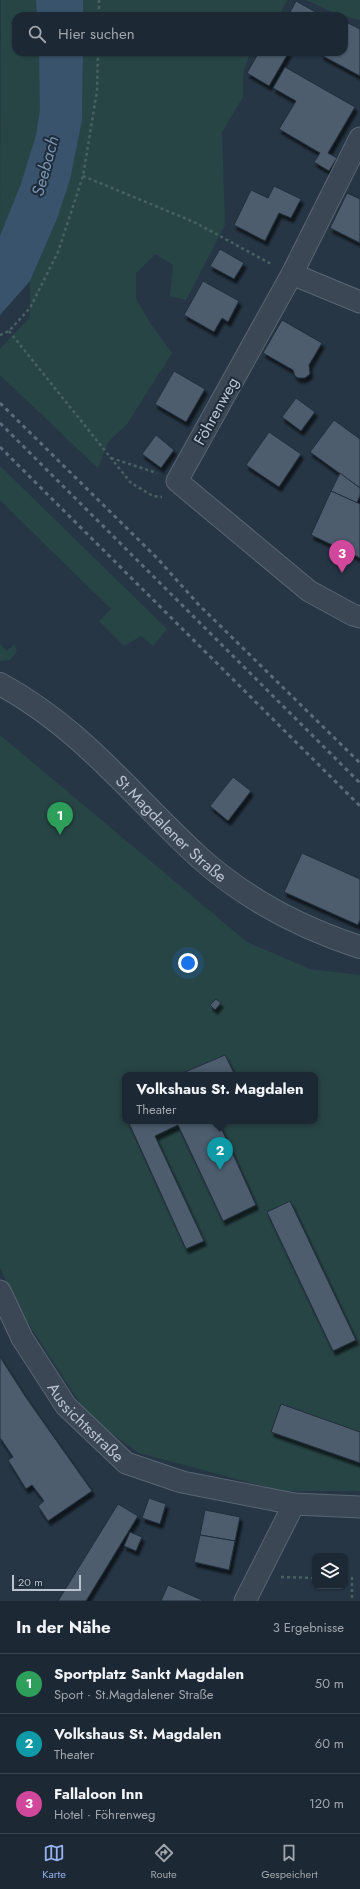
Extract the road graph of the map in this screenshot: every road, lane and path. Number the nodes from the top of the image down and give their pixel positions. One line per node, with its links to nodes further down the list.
1 (99, 0): 2 (path)
2 (99, 12)
3 (98, 56): 5 (path)
4 (360, 138): 6 (street, Föhrenweg)
5 (83, 176): 6 (path); 8 (path)
6 (292, 274): 7 (street); 11 (street, Föhrenweg)
7 (360, 302)
8 (9, 331): 9 (path); 10 (path)
9 (0, 335)
10 (111, 458): 11 (path); 11 (path)
11 (177, 481): 12 (street)
12 (360, 616)
13 (0, 684): 14 (street, St.Magdalener Straße)
14 (360, 947)
15 (0, 1291): 16 (street, Aussichtsstraße)
16 (294, 1504): 17 (street, Aussichtsstraße); 18 (street)
17 (360, 1507)
18 (257, 1577): 19 (path); 21 (street)
19 (312, 1578)
20 (348, 1578): 22 (path)
21 (245, 1601)
22 (352, 1601)

